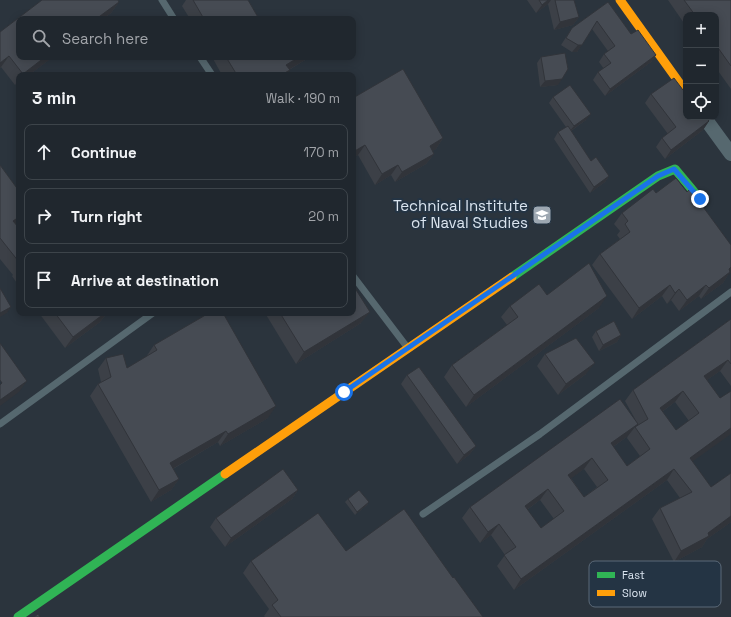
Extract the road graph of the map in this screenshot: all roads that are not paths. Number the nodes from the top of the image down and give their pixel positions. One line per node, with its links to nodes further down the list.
1 (162, 0): 3 (lane)
2 (620, 0): 6 (street)
3 (172, 16)
4 (202, 60): 5 (lane)
5 (210, 72)
6 (683, 88)
7 (706, 120): 8 (street)
8 (731, 154)
9 (700, 199): 13 (street)
10 (356, 280): 13 (lane)
11 (731, 292): 15 (lane)
12 (149, 316): 14 (lane)
13 (408, 348): 16 (street)
14 (0, 424)
15 (423, 514)
16 (18, 617)

